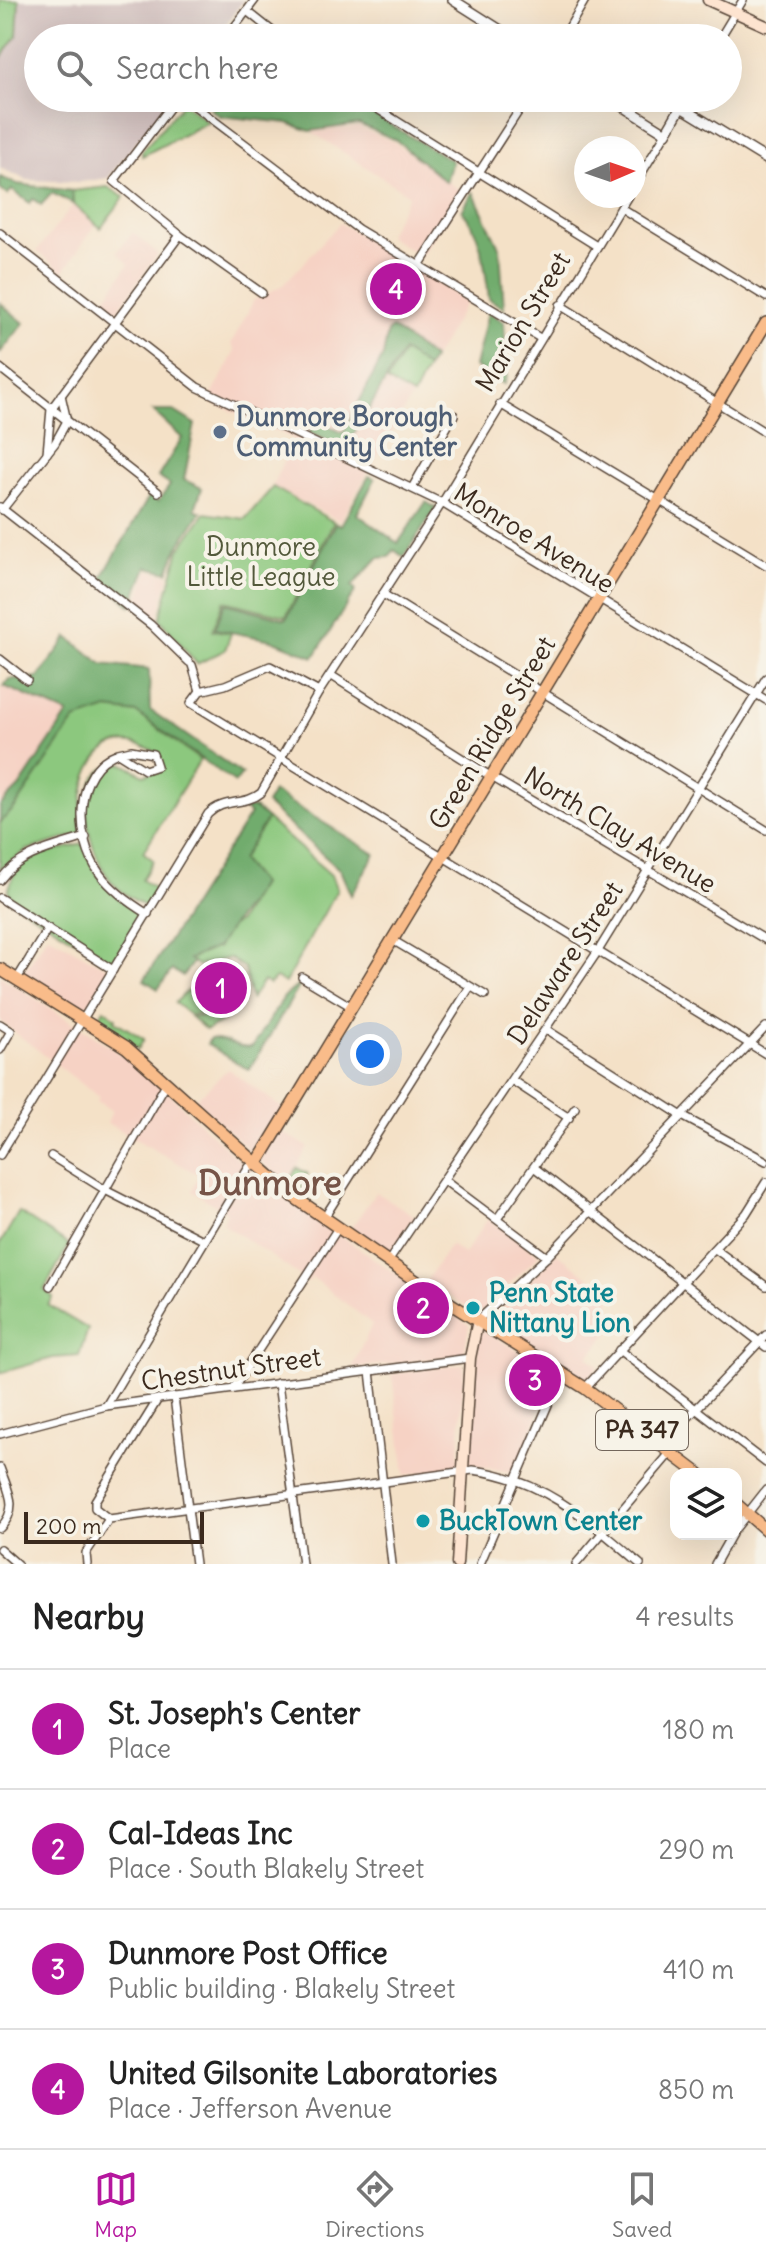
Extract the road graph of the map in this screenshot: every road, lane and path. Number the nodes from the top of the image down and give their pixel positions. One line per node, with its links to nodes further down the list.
1 (255, 0): 6 (street)
2 (453, 0): 10 (street)
3 (585, 0): 11 (street)
4 (708, 0): 7 (main road)
5 (743, 0): 7 (street)
6 (247, 11): 8 (street); 9 (street)
7 (734, 13): 12 (street); 13 (main road)
8 (237, 24)
9 (263, 24)
10 (491, 24)
11 (571, 24)
12 (728, 24)
13 (766, 26)
14 (166, 112): 27 (street)
15 (202, 112): 29 (street)
16 (382, 112): 24 (street)
17 (518, 112): 24 (street)
18 (632, 112): 21 (street)
19 (678, 112): 21 (street)
20 (696, 112): 22 (street)
21 (666, 133): 23 (street)
22 (766, 159)
23 (646, 166)
24 (479, 175): 28 (street); 29 (street)
25 (621, 208): 28 (street, Marion Street); 31 (street)
26 (0, 233): 33 (street, Monroe Avenue)
27 (180, 235): 30 (street); 33 (street)
28 (595, 245): 32 (street, Marion Street)
29 (420, 264): 35 (street)
30 (262, 293)
31 (766, 297)
32 (560, 305): 35 (street, Marion Street); 39 (street)
33 (113, 322): 37 (street); 45 (street, Monroe Avenue)
34 (766, 323): 39 (main road, Green Ridge Street)
35 (540, 338): 38 (street, Marion Street)
36 (0, 368): 40 (street)
37 (61, 395): 40 (street); 42 (street)
38 (500, 404): 47 (street); 48 (street, Marion Street)
39 (719, 404): 43 (street); 47 (main road, Green Ridge Street)
40 (51, 409): 42 (street); 44 (street)
41 (454, 415): 45 (street)
42 (67, 421): 44 (street); 46 (street)
43 (766, 433)
44 (47, 453): 49 (street)
45 (412, 488): 48 (street, Monroe Avenue)
46 (158, 492)
47 (658, 500): 50 (street); 52 (main road, Green Ridge Street)
48 (442, 503): 51 (street, Marion Street); 52 (street, Monroe Avenue)
49 (1, 510): 57 (street)
50 (766, 565)
51 (383, 594): 54 (street, Marion Street); 58 (street)
52 (596, 599): 58 (main road, Green Ridge Street); 60 (street, Monroe Avenue)
53 (0, 659): 56 (street)
54 (332, 676): 59 (street, Marion Street); 64 (street, North Clay Avenue)
55 (766, 678): 60 (street, Delaware Street)
56 (27, 680)
57 (200, 691): 59 (street); 63 (street)
58 (542, 691): 64 (main road, Green Ridge Street); 65 (street)
59 (319, 692): 63 (street, Marion Street)
60 (756, 693): 61 (street, Monroe Avenue); 65 (street, Delaware Street)
61 (766, 700)
62 (118, 753): 62 (street); 67 (street)
63 (281, 760): 68 (street); 72 (street, Marion Street)
64 (490, 776): 68 (main road, Green Ridge Street); 69 (street, North Clay Avenue)
65 (698, 789): 66 (street); 69 (street, Delaware Street)
66 (766, 830)
67 (86, 837): 70 (street); 72 (street)
68 (444, 858): 75 (main road, Green Ridge Street); 76 (street)
69 (649, 869): 74 (street, North Clay Avenue); 76 (street, Delaware Street)
70 (0, 880)
71 (0, 898): 73 (street)
72 (148, 914): 78 (street)
73 (48, 928): 78 (street); 80 (street)
74 (766, 940)
75 (394, 941): 81 (street); 83 (main road, Green Ridge Street)
76 (598, 951): 87 (street, Delaware Street); 88 (street)
77 (0, 969): 80 (main road)
78 (113, 970): 84 (street)
79 (302, 977): 83 (street)
80 (17, 979): 84 (main road)
81 (470, 987): 82 (street); 105 (street)
82 (485, 995)
83 (352, 1007): 99 (main road, Green Ridge Street)
84 (84, 1018): 92 (main road); 96 (street)
85 (0, 1024): 89 (street)
86 (766, 1027): 88 (street)
87 (547, 1030): 91 (street, Delaware Street); 94 (street)
88 (751, 1044): 90 (street); 94 (street)
89 (0, 1050)
90 (766, 1054)
91 (513, 1081): 95 (street); 101 (street, Delaware Street)
92 (167, 1082): 99 (main road); 103 (street)
93 (575, 1108): 95 (street)
94 (682, 1116): 98 (street); 104 (street)
95 (569, 1118): 100 (street)
96 (0, 1155)
97 (51, 1156): 103 (street)
98 (766, 1161)
99 (256, 1165): 105 (main road, PA 347); 108 (street)
100 (535, 1168): 104 (street); 106 (street)
101 (445, 1181): 106 (street); 111 (street, Delaware Street)
102 (766, 1182): 109 (street)
103 (107, 1191): 108 (street); 113 (street)
104 (591, 1209): 110 (street); 112 (street)
105 (324, 1218): 107 (main road, PA 347)
106 (497, 1219): 110 (street)
107 (338, 1228): 111 (main road, PA 347); 124 (street)
108 (203, 1240): 127 (street)
109 (715, 1249): 112 (street); 114 (street)
110 (547, 1257): 115 (street)
111 (388, 1262): 115 (main road, PA 347)
112 (684, 1285): 117 (street); 118 (street)
113 (50, 1286)
114 (766, 1286)
115 (478, 1320): 119 (main road); 121 (main road, PA 347)
116 (766, 1335): 117 (street)
117 (763, 1344): 128 (street)
118 (619, 1350): 123 (street); 128 (street)
119 (470, 1358): 120 (street, Chestnut Street); 134 (main road)
120 (370, 1371): 122 (street, Chestnut Street); 136 (street)
121 (562, 1372): 123 (main road, PA 347); 135 (street)
122 (278, 1383): 124 (street, Chestnut Street); 138 (street)
123 (585, 1388): 130 (main road, PA 347)
124 (233, 1389): 125 (street, Chestnut Street)
125 (174, 1397): 126 (street, Chestnut Street); 139 (street)
126 (158, 1399): 127 (street, Chestnut Street); 142 (street)
127 (106, 1406): 129 (street, Chestnut Street)
128 (694, 1409): 130 (street); 131 (street)
129 (0, 1434)
130 (667, 1448): 133 (main road, PA 347); 146 (street)
131 (766, 1463)
132 (0, 1468): 144 (street)
133 (692, 1468)
134 (465, 1471): 135 (street); 136 (street); 149 (main road)
135 (518, 1479): 146 (street); 155 (street)
136 (383, 1483): 138 (street); 154 (street)
137 (766, 1490): 141 (street)
138 (293, 1494): 139 (street); 153 (street)
139 (188, 1508): 142 (street); 152 (street)
140 (742, 1509): 141 (main road)
141 (748, 1514): 143 (street); 145 (main road)
142 (109, 1519): 151 (street)
143 (742, 1521)
144 (0, 1528)
145 (766, 1530)
146 (604, 1533): 156 (street); 157 (street)
147 (729, 1540): 158 (street)
148 (0, 1549): 150 (street)
149 (459, 1563)
150 (17, 1564)
151 (87, 1564)
152 (195, 1564)
153 (302, 1564)
154 (392, 1564)
155 (480, 1564)
156 (576, 1564)
157 (640, 1564)
158 (715, 1564)

